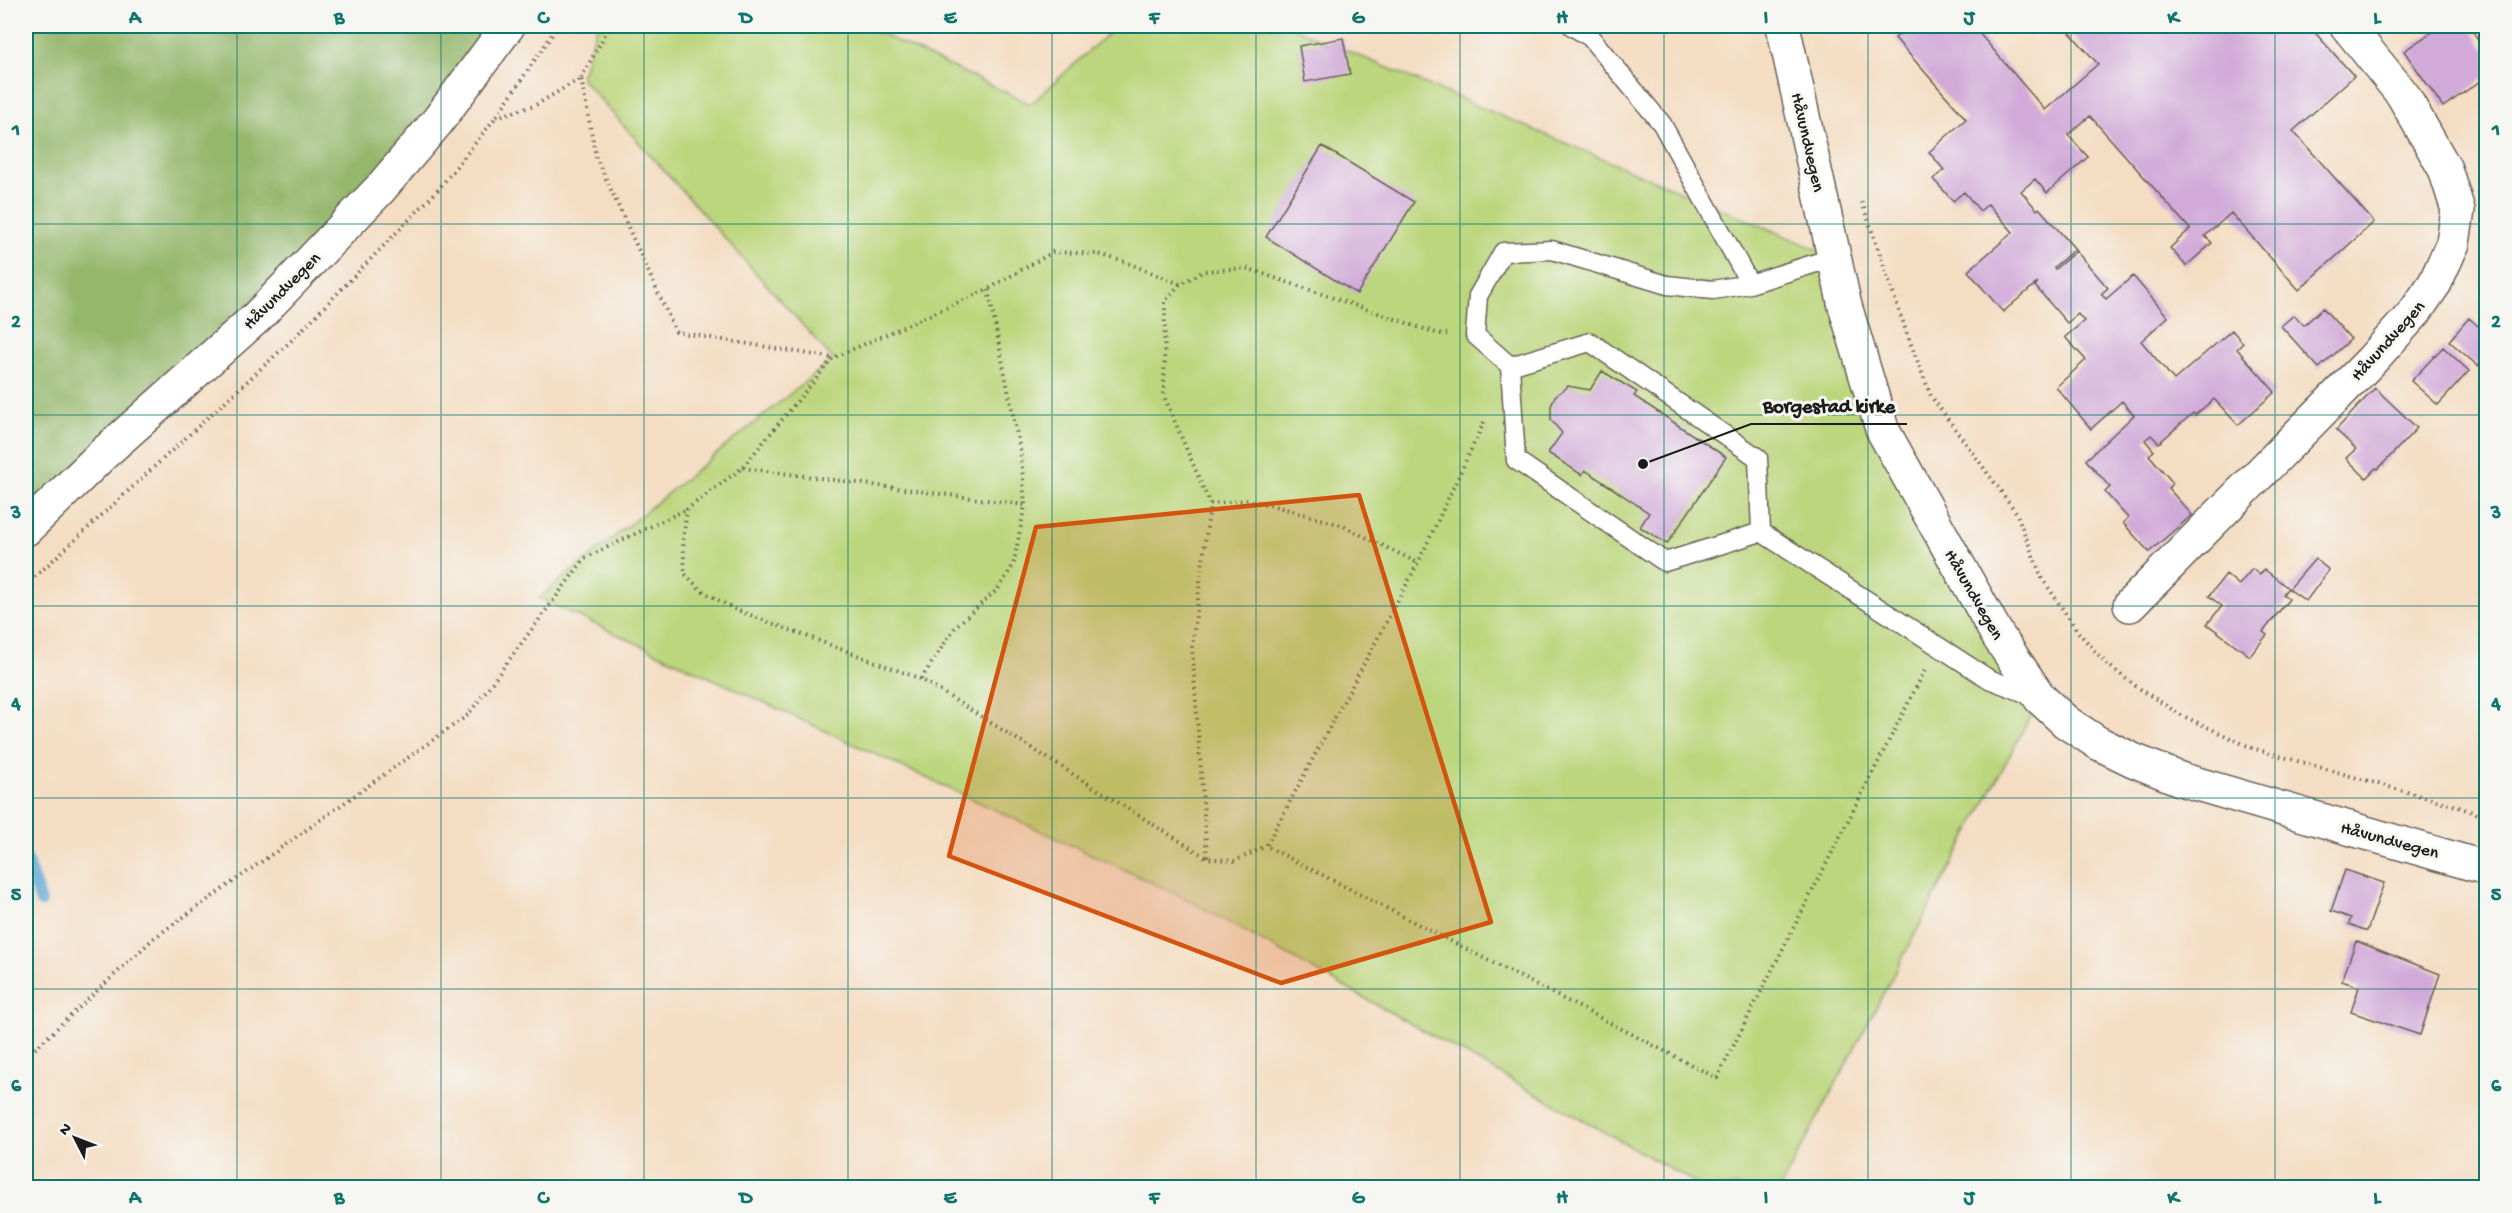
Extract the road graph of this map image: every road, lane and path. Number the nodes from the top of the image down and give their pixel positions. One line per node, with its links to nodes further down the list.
1 (508, 26): 21 (street, Håvundvegen)
2 (610, 26): 6 (path)
3 (1572, 26): 11 (lane)
4 (1783, 26): 9 (street, Håvundvegen)
5 (2347, 26): 24 (street, Håvundvegen)
6 (581, 78): 7 (path); 14 (path)
7 (496, 117)
8 (1862, 201): 28 (path)
9 (1835, 257): 11 (lane); 27 (street, Håvundvegen)
10 (1180, 284): 12 (path); 13 (path); 18 (path)
11 (1750, 284): 13 (lane)
12 (988, 289): 14 (path); 19 (path)
13 (1475, 335): 15 (lane)
14 (834, 358): 17 (path)
15 (1510, 366): 22 (lane); 22 (lane)
16 (1486, 418): 23 (path)
17 (742, 468): 19 (path); 20 (path)
18 (1210, 504): 23 (path); 30 (path)
19 (1025, 505): 26 (path)
20 (687, 509): 26 (path); 32 (path)
21 (26, 529)
22 (1761, 532): 25 (lane)
23 (1418, 563): 29 (path)
24 (2130, 605)
25 (1938, 646): 27 (lane); 29 (path)
26 (921, 679): 30 (path)
27 (2040, 698): 31 (street, Håvundvegen)
28 (2487, 818)
29 (1266, 846): 30 (path)
30 (1207, 858)
31 (2487, 868)
32 (26, 1057)

